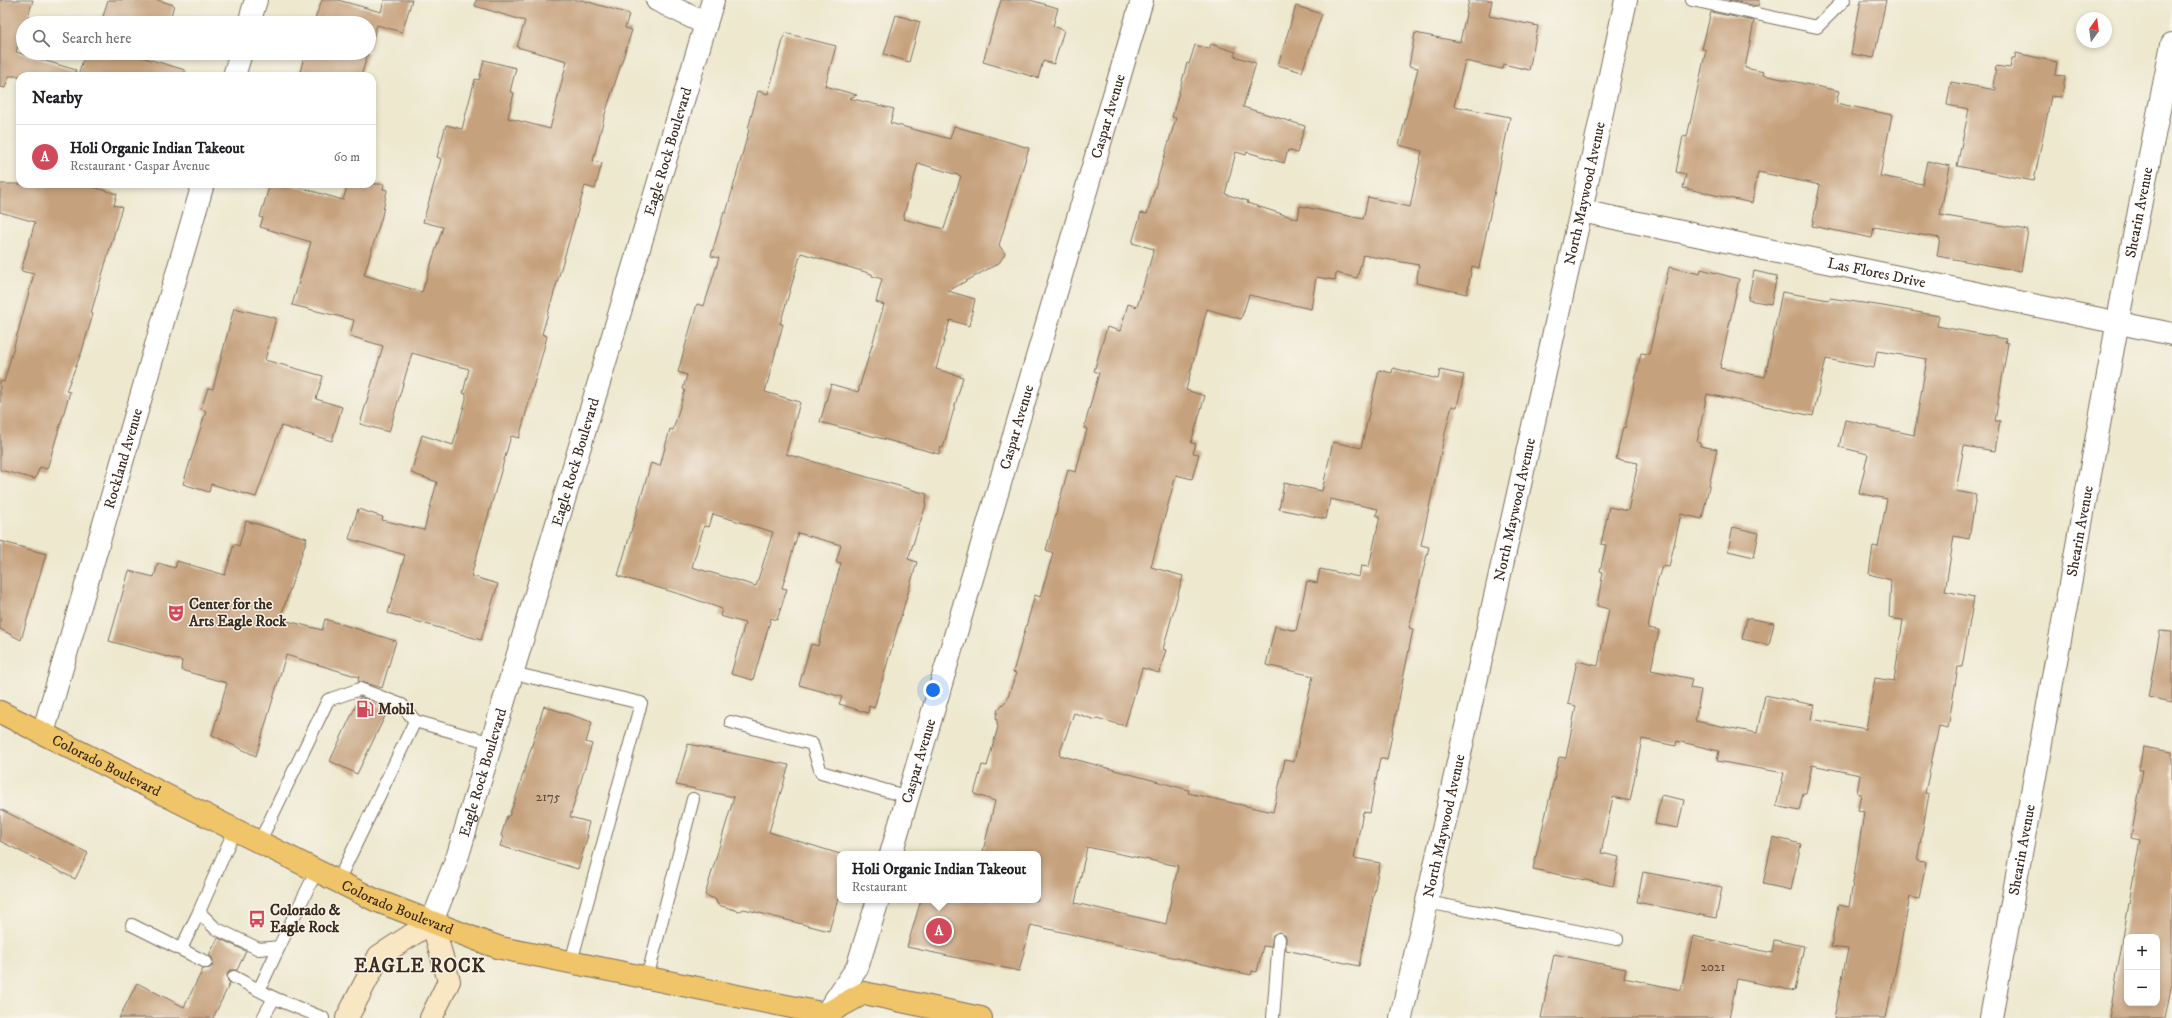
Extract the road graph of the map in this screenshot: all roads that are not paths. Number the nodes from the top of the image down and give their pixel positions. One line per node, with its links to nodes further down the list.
1 (256, 0): 8 (street)
2 (657, 0): 9 (street)
3 (714, 0): 9 (street, Eagle Rock Boulevard)
4 (1142, 0): 23 (street, Caspar Avenue)
5 (1626, 0): 14 (street, North Maywood Avenue)
6 (1692, 0): 7 (lane)
7 (1844, 0)
8 (251, 16)
9 (706, 24): 17 (street, Eagle Rock Boulevard)
10 (2172, 44): 15 (street, Shearin Avenue)
11 (239, 60): 12 (street)
12 (235, 72)
13 (202, 188): 21 (street, Rockland Avenue)
14 (1581, 211): 15 (street, Las Flores Drive); 30 (street, North Maywood Avenue)
15 (2118, 323): 16 (street, Las Flores Drive); 53 (street, Shearin Avenue)
16 (2172, 334)
17 (513, 673): 22 (street, Eagle Rock Boulevard); 40 (lane)
18 (0, 712): 21 (main road, Colorado Boulevard)
19 (414, 721): 22 (lane); 26 (lane); 29 (lane)
20 (731, 722): 23 (lane)
21 (43, 733): 25 (main road, Colorado Boulevard)
22 (492, 743): 33 (street, Eagle Rock Boulevard)
23 (908, 797): 27 (street, Caspar Avenue)
24 (693, 799): 42 (lane)
25 (235, 829): 26 (main road, Colorado Boulevard); 32 (lane)
26 (260, 841): 28 (main road, Colorado Boulevard)
27 (892, 851)
28 (316, 870): 29 (main road, Colorado Boulevard); 37 (lane)
29 (338, 881): 33 (main road, Colorado Boulevard)
30 (1427, 902): 36 (lane); 52 (street, North Maywood Avenue)
31 (877, 903): 45 (street)
32 (199, 912): 37 (lane); 38 (lane)
33 (432, 922): 40 (main road, Colorado Boulevard); 48 (main road); 49 (main road)
34 (132, 925): 38 (lane)
35 (1279, 939): 51 (lane)
36 (1617, 939)
37 (279, 946): 43 (lane)
38 (181, 949): 39 (lane)
39 (206, 962)
40 (571, 962): 42 (main road, Colorado Boulevard)
41 (234, 977): 43 (lane)
42 (647, 978): 45 (main road, Colorado Boulevard)
43 (259, 990): 44 (lane)
44 (274, 998): 46 (lane); 47 (lane)
45 (826, 1017): 50 (main road)
46 (263, 1018)
47 (323, 1018)
48 (347, 1018)
49 (431, 1018)
50 (981, 1018)
51 (1273, 1018)
52 (1401, 1018)
53 (1991, 1018)

